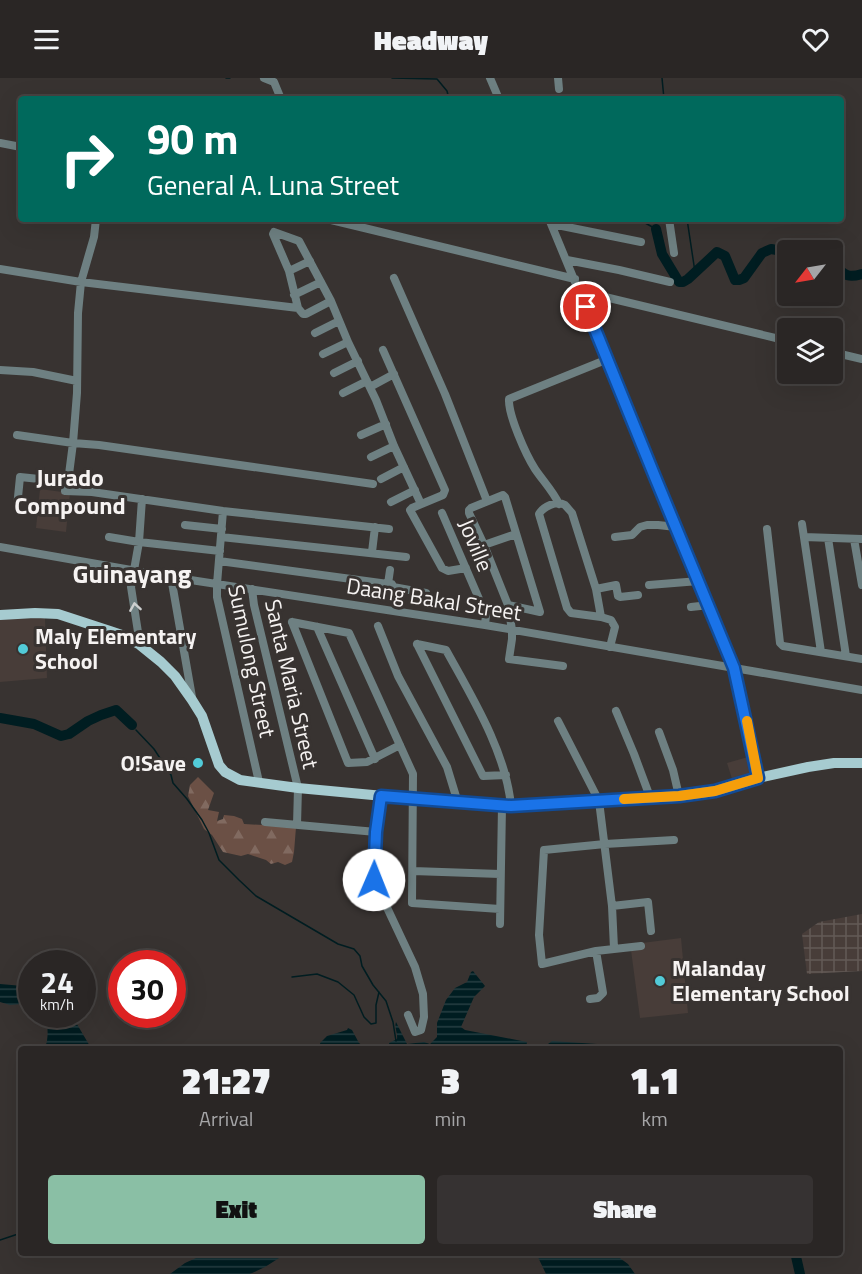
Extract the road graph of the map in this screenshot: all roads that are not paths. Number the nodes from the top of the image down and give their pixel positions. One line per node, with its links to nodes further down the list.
1 (264, 78): 5 (street)
2 (490, 78): 6 (street)
3 (558, 78): 4 (street)
4 (559, 89)
5 (280, 96)
6 (498, 96)
7 (0, 142): 8 (street)
8 (18, 146)
9 (96, 222): 21 (street)
10 (349, 222): 20 (street)
11 (669, 222): 14 (street)
12 (551, 223): 13 (street); 15 (street)
13 (641, 242)
14 (674, 253)
15 (567, 260): 20 (street); 23 (street)
16 (310, 261): 18 (street); 18 (street); 22 (street)
17 (0, 269): 21 (street)
18 (289, 271): 25 (street)
19 (394, 278): 54 (street)
20 (575, 279): 24 (street)
21 (81, 282): 27 (street); 41 (street)
22 (321, 282): 25 (street); 26 (street)
23 (670, 282)
24 (580, 291): 30 (street); 36 (street)
25 (294, 295): 27 (street)
26 (331, 301): 27 (street); 28 (street)
27 (298, 308)
28 (339, 321): 29 (street); 31 (street)
29 (315, 333)
30 (777, 338)
31 (348, 342): 33 (street); 37 (street)
32 (383, 350): 40 (street)
33 (323, 354)
34 (843, 354): 35 (street)
35 (862, 358)
36 (608, 359): 57 (street); 64 (street)
37 (358, 361): 39 (street); 42 (street)
38 (0, 369): 41 (street)
39 (334, 372)
40 (394, 374): 42 (street); 56 (street)
41 (77, 381): 47 (street)
42 (368, 384): 43 (street); 44 (street)
43 (343, 393)
44 (386, 424): 46 (street); 48 (street)
45 (16, 435): 47 (street)
46 (361, 435)
47 (73, 443): 50 (street); 51 (street)
48 (394, 446): 49 (street); 50 (street)
49 (371, 457)
50 (404, 467): 52 (street)
51 (68, 482): 53 (street); 58 (street)
52 (415, 490): 55 (street); 56 (street)
53 (142, 499): 59 (street); 74 (street)
54 (487, 501): 68 (street); 75 (street)
55 (391, 502)
56 (421, 504): 80 (street)
57 (559, 504): 90 (street); 97 (street)
58 (17, 507)
59 (223, 511): 63 (street); 67 (street, Sumulong Street)
60 (442, 513): 80 (street, Joville)
61 (802, 524): 71 (street)
62 (185, 525): 67 (street)
63 (375, 527): 65 (street); 77 (street)
64 (676, 527): 70 (street); 84 (street)
65 (389, 529)
66 (767, 529): 104 (street)
67 (222, 533): 77 (street); 78 (street, Sumulong Street)
68 (516, 534): 75 (street); 93 (street)
69 (109, 537): 74 (street)
70 (615, 537)
71 (804, 537): 72 (street); 104 (street)
72 (828, 538): 73 (street); 105 (street)
73 (858, 539): 88 (street)
74 (139, 542): 78 (street); 81 (street)
75 (484, 545): 93 (street)
76 (0, 547): 81 (street, Daang Bakal Street)
77 (372, 552): 79 (street)
78 (219, 556): 85 (street, Sumulong Street); 86 (street)
79 (406, 557)
80 (466, 568): 98 (street, Joville)
81 (134, 570): 83 (street, Daang Bakal Street); 102 (street, one-way to 81)
82 (390, 570): 86 (street)
83 (171, 577): 85 (street, Daang Bakal Street); 110 (street)
84 (699, 581): 87 (street); 94 (street)
85 (216, 584): 89 (street, Daang Bakal Street); 119 (street, Sumulong Street)
86 (388, 584): 91 (street)
87 (649, 585)
88 (862, 585)
89 (252, 589): 98 (street, Daang Bakal Street); 120 (street, Santa Maria Street)
90 (596, 589): 92 (street); 97 (street)
91 (426, 593)
92 (638, 595)
93 (508, 605): 101 (street)
94 (709, 605): 95 (street); 108 (street)
95 (691, 607)
96 (0, 615): 102 (main road)
97 (601, 617): 103 (street)
98 (485, 625): 101 (street, Daang Bakal Street)
99 (378, 626): 126 (street)
100 (317, 627): 114 (street); 115 (street); 115 (street)
101 (512, 630): 103 (street, Daang Bakal Street); 107 (street)
102 (140, 645): 110 (main road)
103 (610, 647): 108 (street, Daang Bakal Street)
104 (821, 652): 105 (street)
105 (846, 656): 106 (street)
106 (862, 659)
107 (563, 666)
108 (734, 668): 109 (street, Daang Bakal Street); 118 (street)
109 (862, 690)
110 (192, 700): 119 (main road)
111 (616, 711): 123 (street)
112 (558, 721): 125 (street)
113 (659, 732): 122 (street)
114 (400, 745): 115 (street); 124 (street)
115 (375, 759)
116 (862, 763): 118 (main road)
117 (506, 775): 117 (street); 127 (street)
118 (758, 778): 122 (main road)
119 (259, 782): 120 (main road)
120 (298, 788): 121 (main road); 129 (street, Santa Maria Street)
121 (381, 796): 124 (main road); 130 (street)
122 (679, 796): 123 (main road)
123 (650, 797): 125 (main road)
124 (413, 799): 126 (main road); 133 (street)
125 (599, 801): 127 (main road); 132 (street)
126 (458, 803): 127 (main road)
127 (507, 806): 134 (street)
128 (265, 822): 129 (street)
129 (297, 825): 130 (street)
130 (376, 832): 143 (street)
131 (674, 840): 132 (street)
132 (605, 844): 135 (street); 141 (street)
133 (413, 871): 134 (street); 136 (street)
134 (500, 874): 136 (street)
135 (612, 906): 138 (street); 140 (street)
136 (500, 909): 137 (street)
137 (500, 924)
138 (651, 932)
139 (641, 946): 140 (street)
140 (614, 948): 141 (street)
141 (596, 951): 142 (street)
142 (590, 999)
143 (408, 1015)

